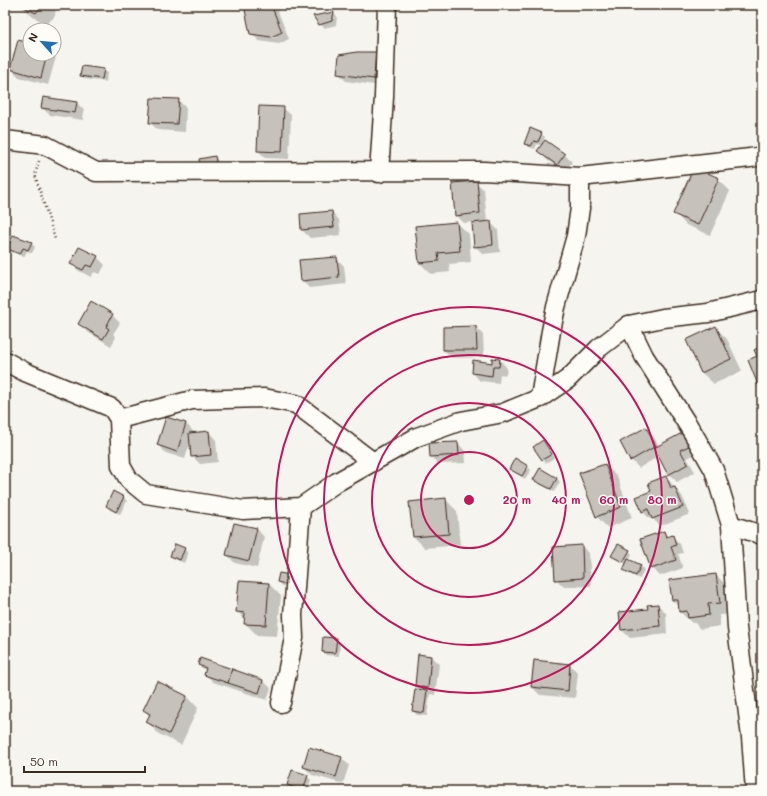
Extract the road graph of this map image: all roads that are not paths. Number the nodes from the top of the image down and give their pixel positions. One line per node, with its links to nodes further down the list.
1 (387, 5): 4 (street)
2 (5, 140): 4 (street)
3 (762, 156): 5 (street)
4 (380, 172): 5 (street)
5 (580, 177): 9 (street)
6 (762, 300): 7 (street)
7 (629, 325): 9 (street); 13 (street)
8 (5, 361): 10 (street)
9 (540, 398): 11 (street)
10 (119, 419): 11 (street); 12 (street)
11 (373, 462): 12 (street)
12 (301, 507): 15 (street)
13 (731, 525): 14 (street); 16 (street)
14 (762, 535)
15 (281, 703)
16 (755, 791)

